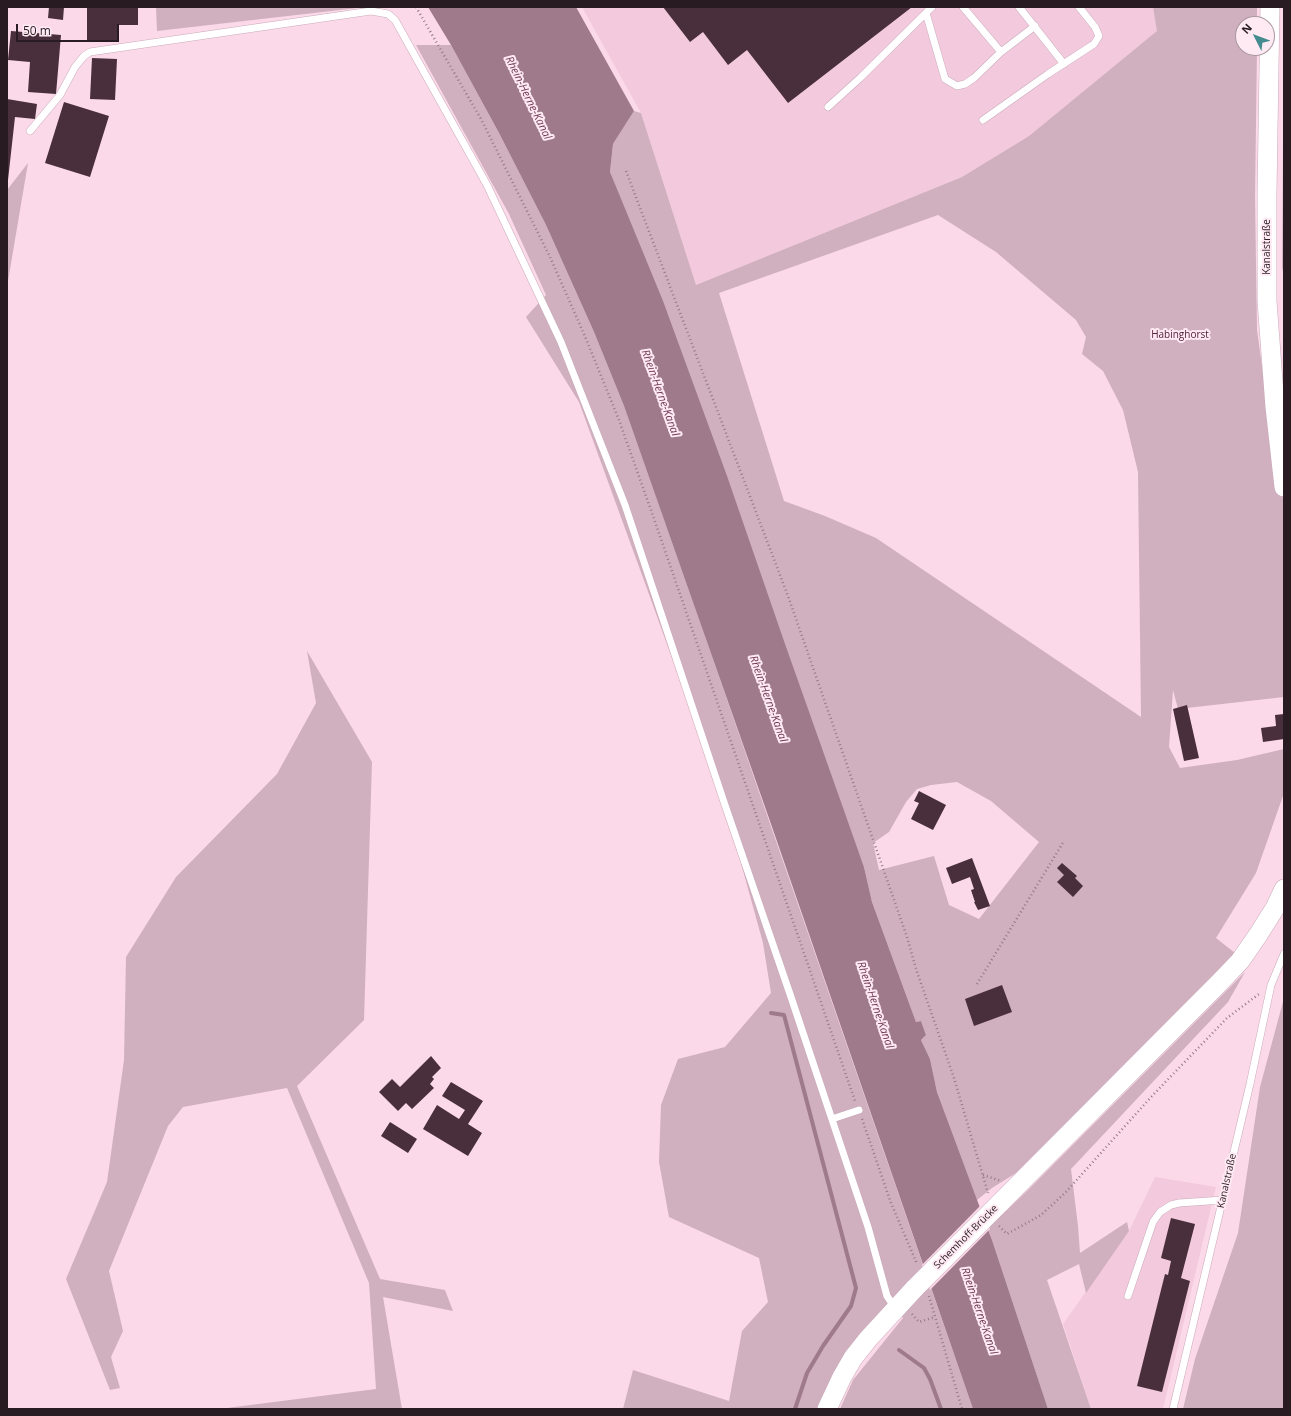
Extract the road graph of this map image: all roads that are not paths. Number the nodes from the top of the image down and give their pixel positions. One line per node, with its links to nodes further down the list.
1 (932, 7): 6 (lane)
2 (962, 7): 8 (lane)
3 (1019, 7): 7 (lane)
4 (1079, 7): 9 (lane)
5 (1270, 7): 13 (main road, Kanalstraße)
6 (926, 13): 8 (lane); 10 (lane)
7 (1035, 26): 8 (lane); 9 (lane)
8 (1001, 52)
9 (1064, 64): 11 (lane)
10 (828, 108)
11 (983, 120)
12 (30, 131): 17 (lane)
13 (1284, 487)
14 (1284, 889): 20 (main road, Schemhoff-Brücke, bridge)
15 (1284, 954): 18 (lane, Kanalstraße)
16 (859, 1110): 17 (lane)
17 (832, 1119): 20 (lane)
18 (1223, 1200): 19 (lane); 22 (lane, Kanalstraße)
19 (1128, 1296)
20 (902, 1310): 21 (main road, Schemhoff-Brücke)
21 (827, 1409)
22 (1172, 1409)

